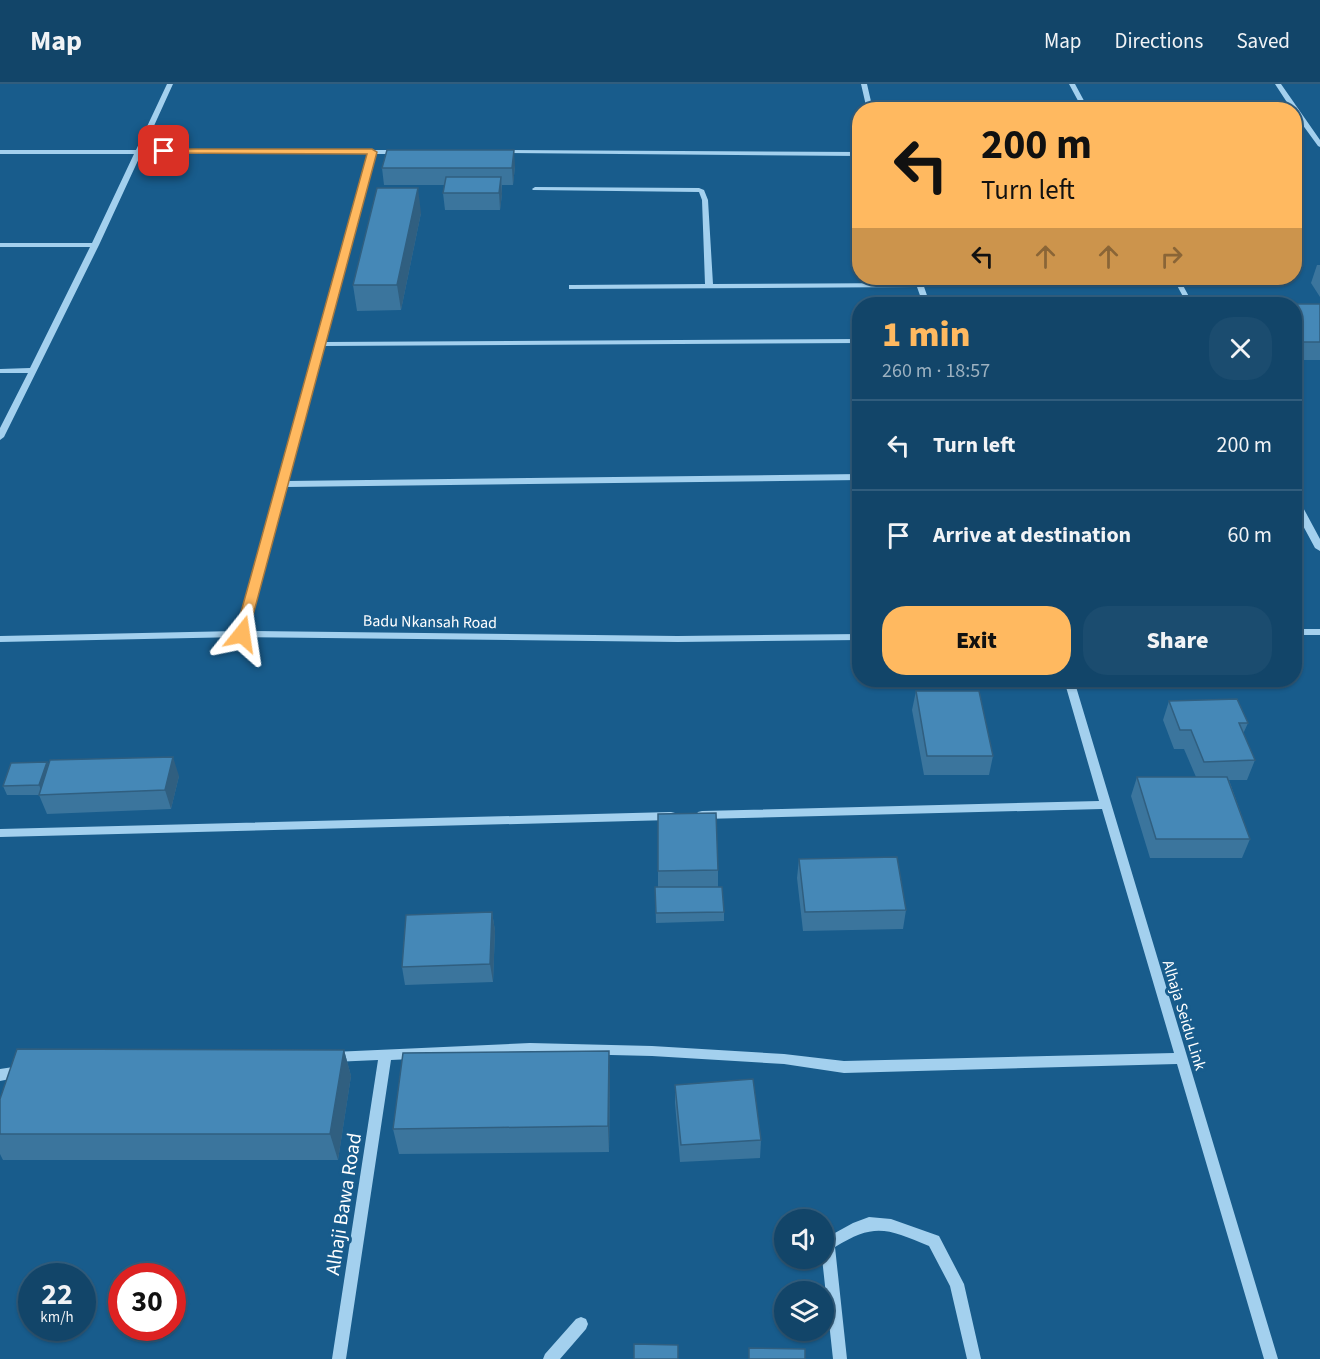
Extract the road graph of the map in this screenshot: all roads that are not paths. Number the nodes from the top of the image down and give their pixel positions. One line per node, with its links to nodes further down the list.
1 (170, 84): 10 (street)
2 (864, 84): 5 (street)
3 (1072, 84): 6 (street)
4 (1278, 84): 7 (street)
5 (868, 102)
6 (1082, 102)
7 (1290, 102)
8 (1302, 119): 9 (street)
9 (1320, 145)
10 (140, 151): 11 (street); 12 (street); 18 (street)
11 (0, 152)
12 (372, 152): 13 (street); 23 (street)
13 (408, 152)
14 (491, 152): 15 (street)
15 (852, 154)
16 (535, 189): 20 (street)
17 (0, 245): 18 (street)
18 (95, 245): 24 (street)
19 (852, 283): 20 (street)
20 (710, 286): 21 (street)
21 (572, 287)
22 (852, 341): 23 (street)
23 (319, 344): 28 (street)
24 (33, 370): 25 (street); 26 (street)
25 (0, 371)
26 (0, 437)
27 (852, 477): 28 (street)
28 (282, 484): 33 (street)
29 (1302, 515): 30 (street)
30 (1320, 548)
31 (1302, 632): 32 (street)
32 (1320, 632)
33 (242, 634): 34 (street, Badu Nkansah Road); 35 (street, Badu Nkansah Road)
34 (852, 637)
35 (0, 639)
36 (1071, 687): 37 (street, Alhaja Seidu Link)
37 (1105, 805): 38 (street); 41 (street, Alhaja Seidu Link)
38 (0, 833)
39 (385, 1055): 40 (street); 41 (street); 45 (street, Alhaji Bawa Road)
40 (315, 1058)
41 (1181, 1058): 49 (street, Alhaja Seidu Link)
42 (32, 1072): 43 (street)
43 (0, 1075)
44 (581, 1324): 46 (street)
45 (339, 1359)
46 (550, 1359)
47 (840, 1359): 48 (street)
48 (974, 1359)
49 (1271, 1359)

